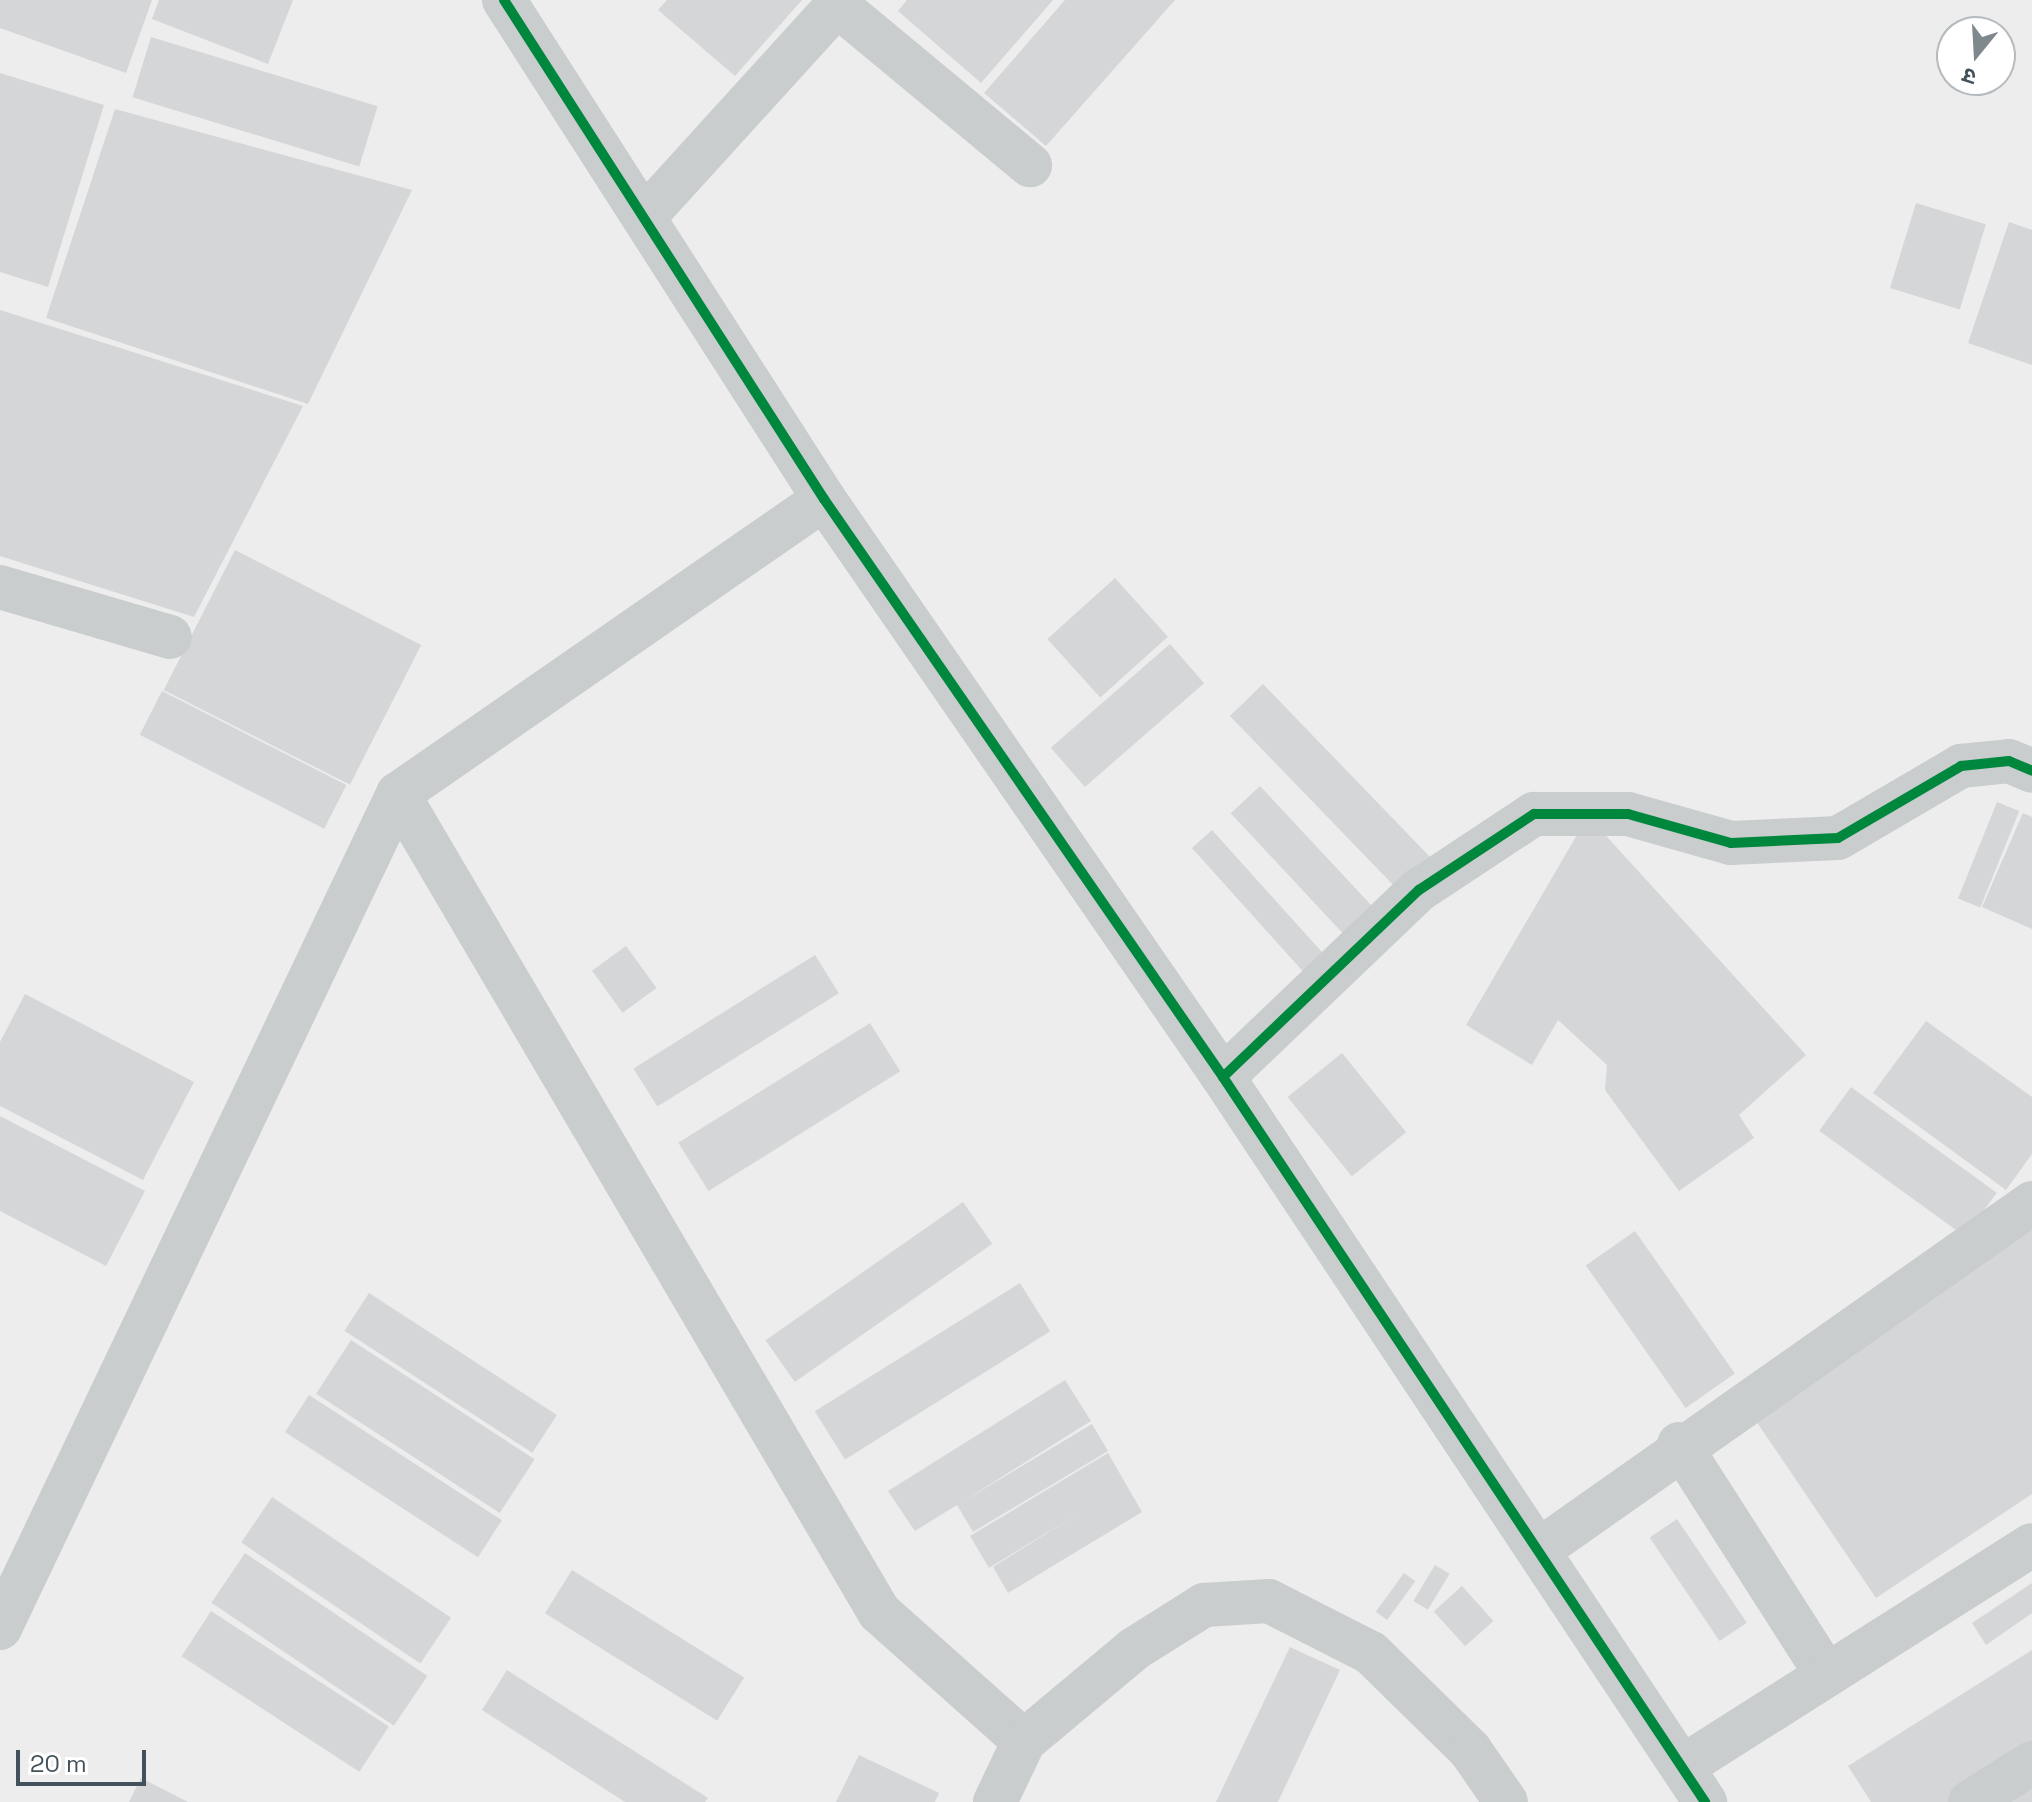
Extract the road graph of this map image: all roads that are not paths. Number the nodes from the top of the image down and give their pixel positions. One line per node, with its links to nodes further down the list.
1 (504, 0): 4 (street)
2 (840, 3): 3 (street); 4 (street)
3 (1030, 165)
4 (647, 214): 5 (street)
5 (824, 499): 9 (street); 10 (street)
6 (0, 587): 7 (street)
7 (170, 637)
8 (2032, 771): 10 (street)
9 (398, 794): 15 (street); 17 (street)
10 (1223, 1077): 14 (street)
11 (2032, 1203): 12 (street)
12 (1679, 1444): 14 (street); 16 (street)
13 (2032, 1545): 16 (street)
14 (1539, 1550): 19 (street)
15 (0, 1628)
16 (1825, 1672): 19 (street)
17 (1024, 1741): 20 (street); 21 (street)
18 (2032, 1763): 22 (street)
19 (1693, 1784)
20 (995, 1802)
21 (1506, 1802)
22 (1970, 1802)

